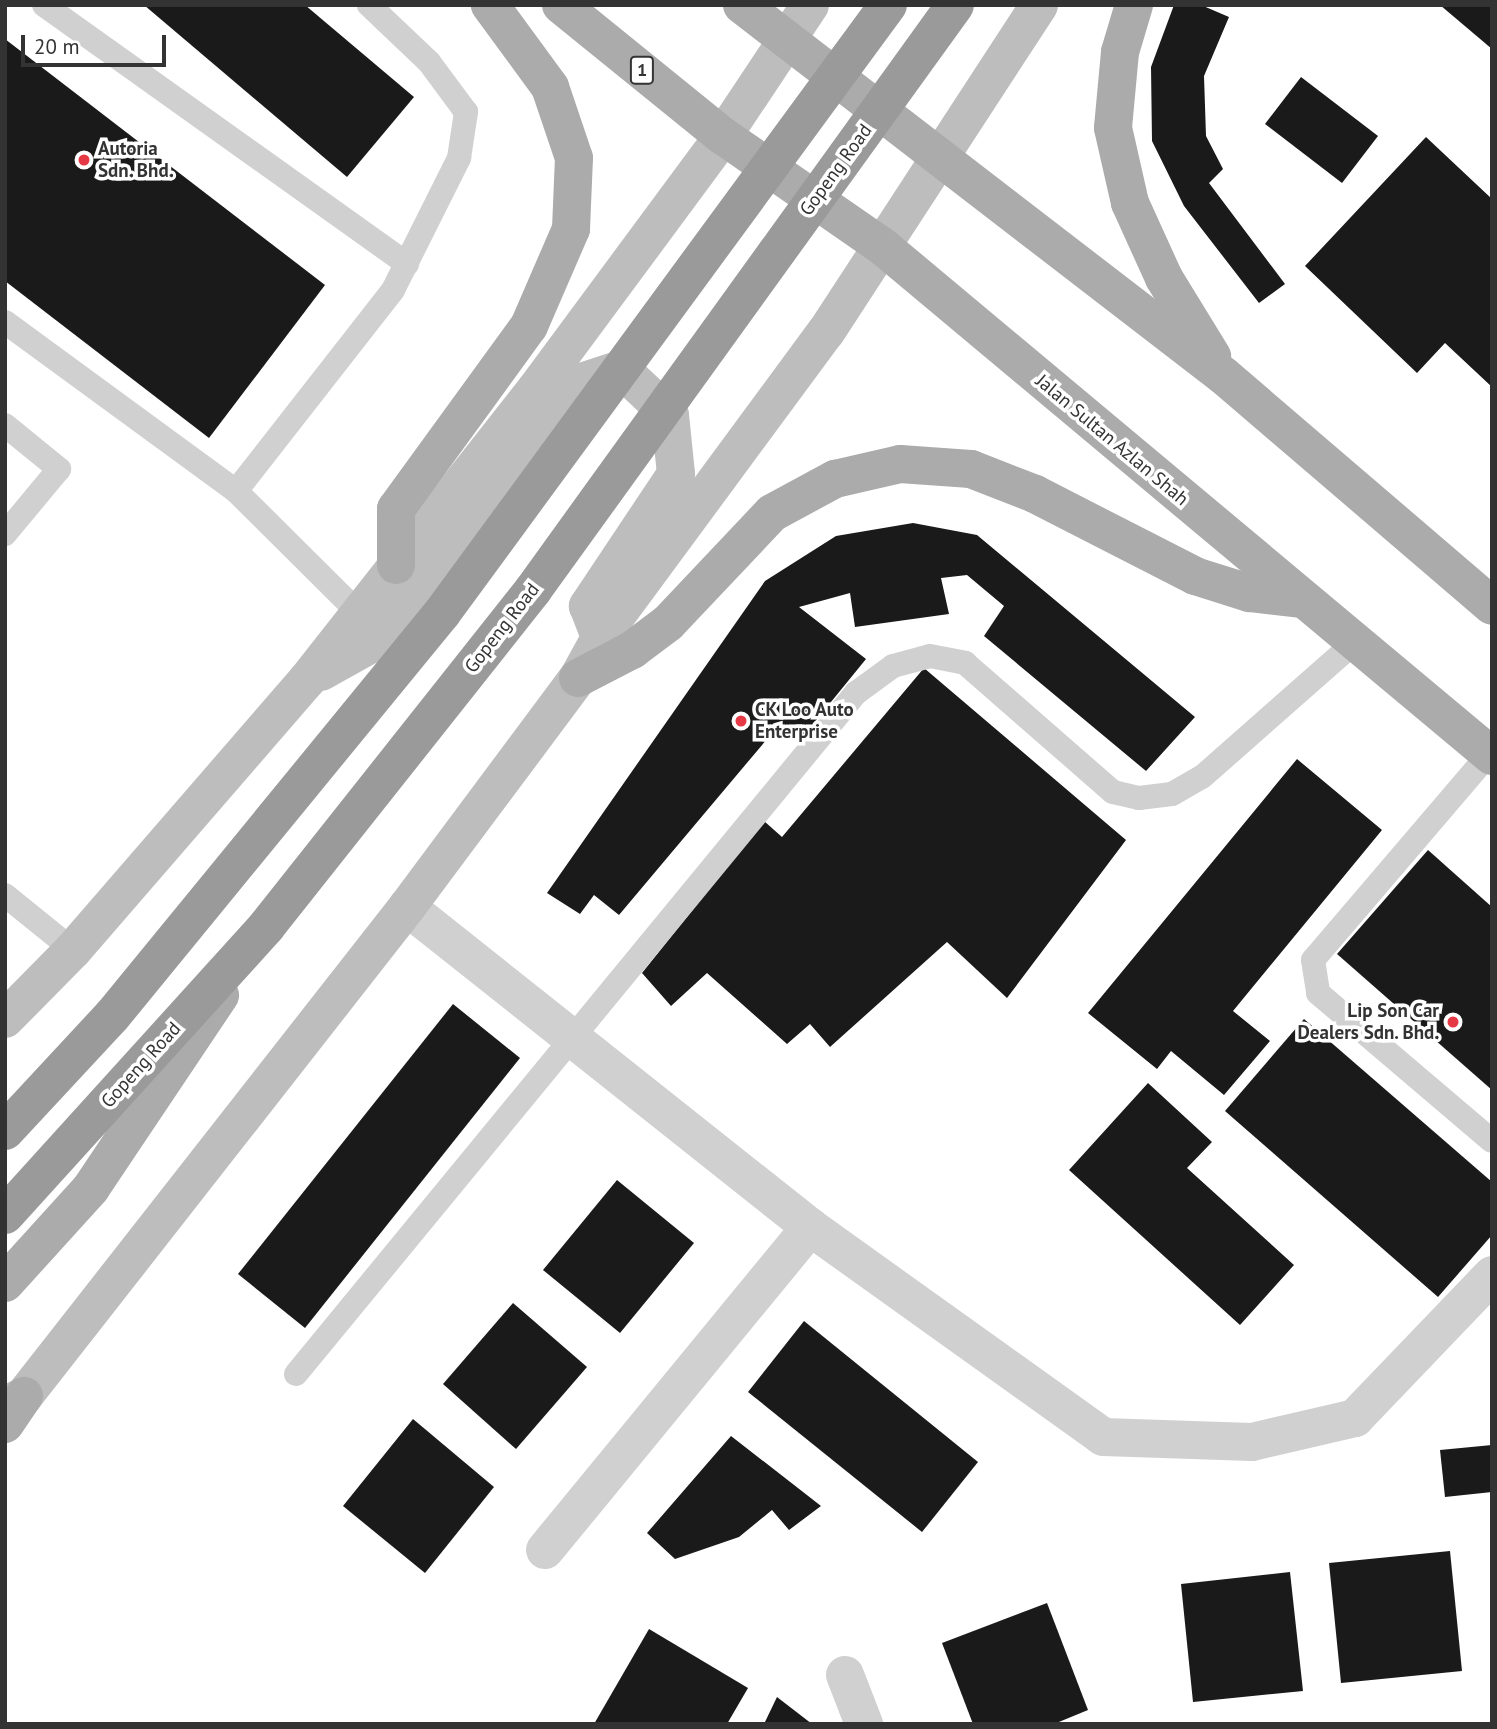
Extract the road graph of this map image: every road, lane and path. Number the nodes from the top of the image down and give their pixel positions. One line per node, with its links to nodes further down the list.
1 (44, 5): 15 (lane)
2 (369, 5): 15 (lane)
3 (490, 5): 21 (main road)
4 (561, 5): 12 (main road, 1)
5 (742, 5): 11 (main road)
6 (810, 5): 11 (street)
7 (888, 5): 36 (highway, bridge)
8 (955, 5): 32 (highway, Gopeng Road, bridge)
9 (1039, 5): 13 (street)
10 (1134, 5): 17 (main road)
11 (787, 40): 12 (street); 13 (main road)
12 (723, 136): 14 (main road, Jalan Sultan Azlan Shah / 1); 21 (street)
13 (941, 155): 14 (street); 17 (main road)
14 (882, 246): 22 (main road, Jalan Sultan Azlan Shah); 25 (street)
15 (407, 264): 19 (lane)
16 (5, 322): 19 (lane)
17 (1224, 376): 23 (main road)
18 (5, 425): 20 (lane)
19 (236, 491): 24 (lane)
20 (5, 534)
21 (396, 565): 24 (street)
22 (1301, 599): 26 (main road, Jalan Sultan Azlan Shah); 27 (main road)
23 (1492, 606)
24 (359, 613): 28 (street)
25 (600, 638): 27 (street); 28 (street)
26 (1354, 643): 29 (main road, Jalan Sultan Azlan Shah); 35 (lane)
27 (578, 678): 31 (street)
28 (307, 680): 33 (street)
29 (1490, 755): 37 (lane)
30 (5, 895): 33 (lane)
31 (407, 907): 35 (street); 43 (street)
32 (266, 927): 38 (highway, Gopeng Road); 41 (main road)
33 (73, 950): 34 (street)
34 (5, 1019)
35 (570, 1038): 39 (street); 42 (lane)
36 (5, 1131)
37 (1492, 1140)
38 (5, 1215)
39 (810, 1227): 40 (street); 44 (street)
40 (1492, 1275)
41 (5, 1283)
42 (296, 1374)
43 (12, 1408)
44 (545, 1550)
45 (845, 1675): 46 (street)
46 (864, 1724)

